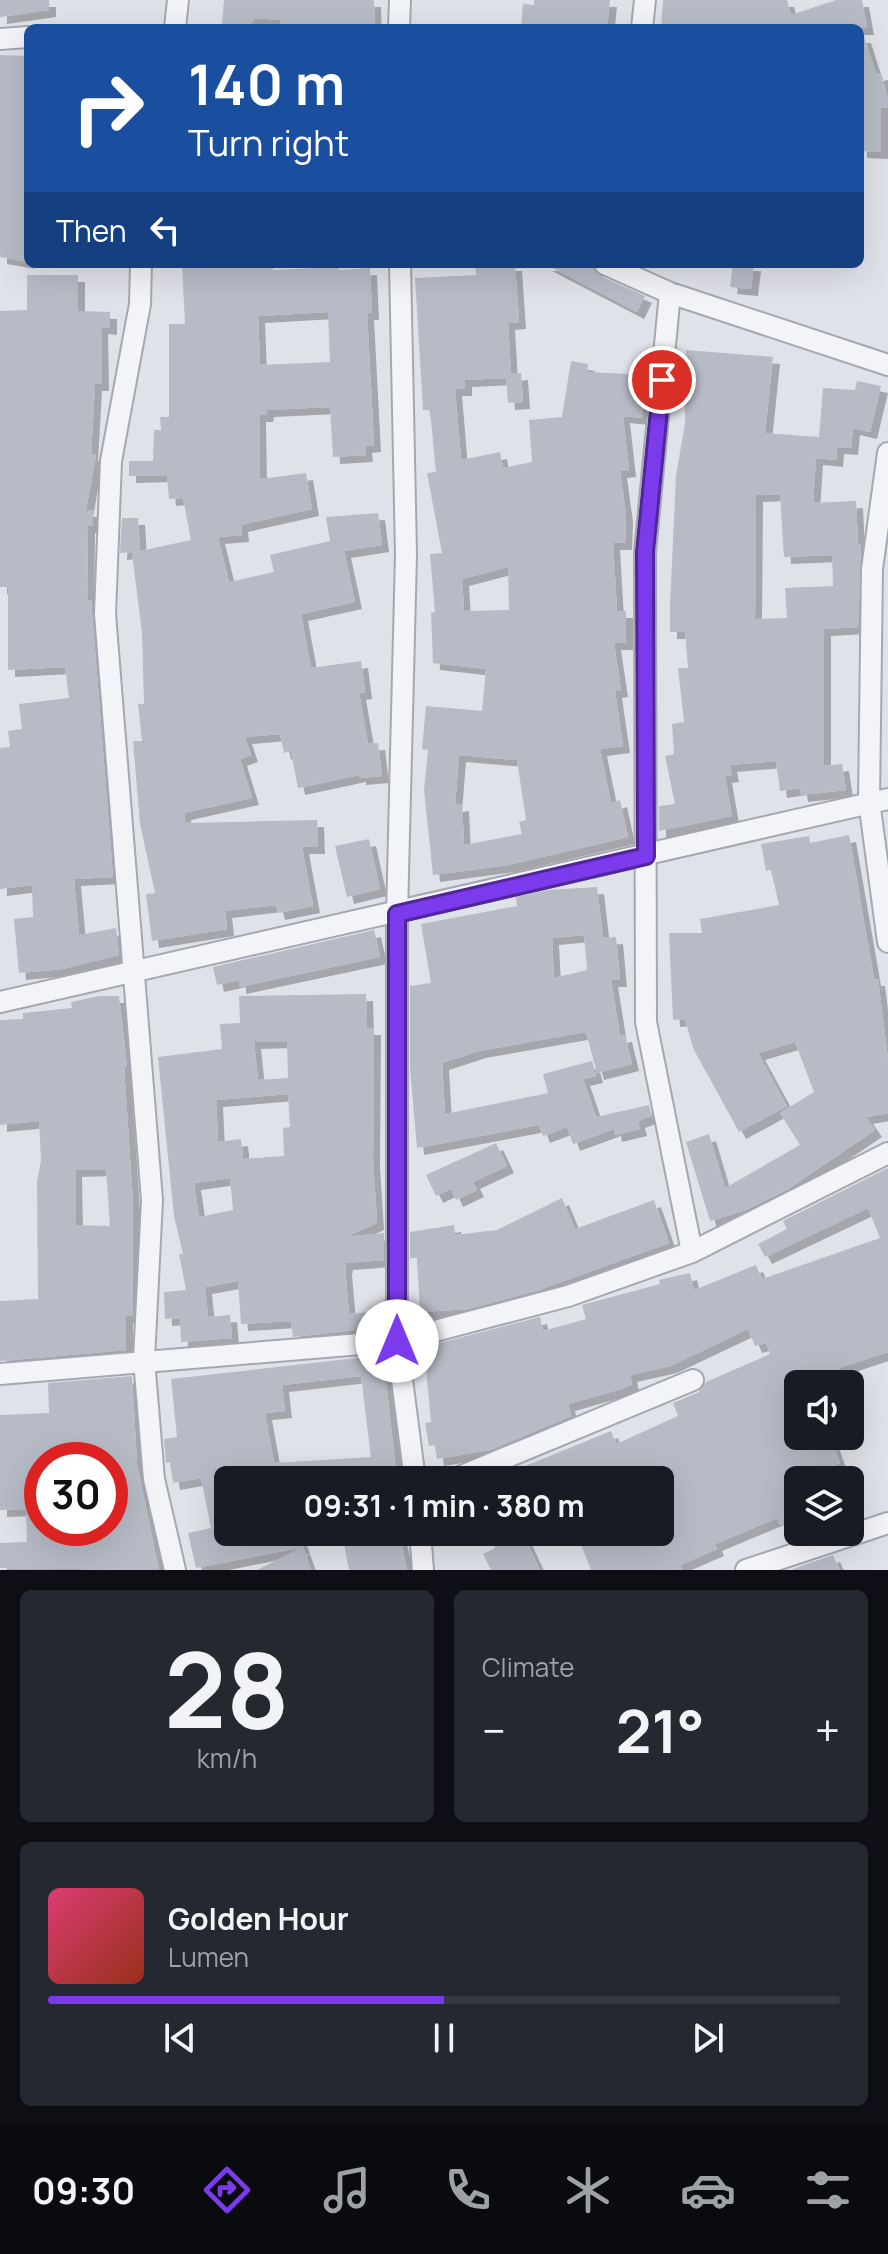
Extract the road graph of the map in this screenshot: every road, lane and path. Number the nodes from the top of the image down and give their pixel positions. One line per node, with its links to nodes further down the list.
1 (178, 0): 4 (street)
2 (400, 0): 5 (street)
3 (645, 0): 6 (street)
4 (175, 24)
5 (399, 24)
6 (642, 24)
7 (24, 37): 8 (street)
8 (0, 39)
9 (141, 268): 19 (street)
10 (400, 268): 17 (street)
11 (617, 268): 12 (street)
12 (670, 293): 13 (street); 16 (street)
13 (888, 365)
14 (888, 453): 15 (street)
15 (878, 800): 16 (street); 18 (street)
16 (646, 856): 17 (street); 22 (street)
17 (397, 914): 19 (street); 23 (street)
18 (888, 942)
19 (135, 970): 20 (street); 24 (street)
20 (0, 1002)
21 (888, 1153): 22 (street)
22 (692, 1252): 23 (street)
23 (397, 1341): 24 (street); 27 (street)
24 (144, 1360): 25 (street); 31 (street)
25 (0, 1374)
26 (693, 1380): 28 (street)
27 (413, 1466)
28 (486, 1466)
29 (888, 1523): 33 (street)
30 (421, 1546): 32 (street)
31 (175, 1570)
32 (423, 1570)
33 (746, 1570)

